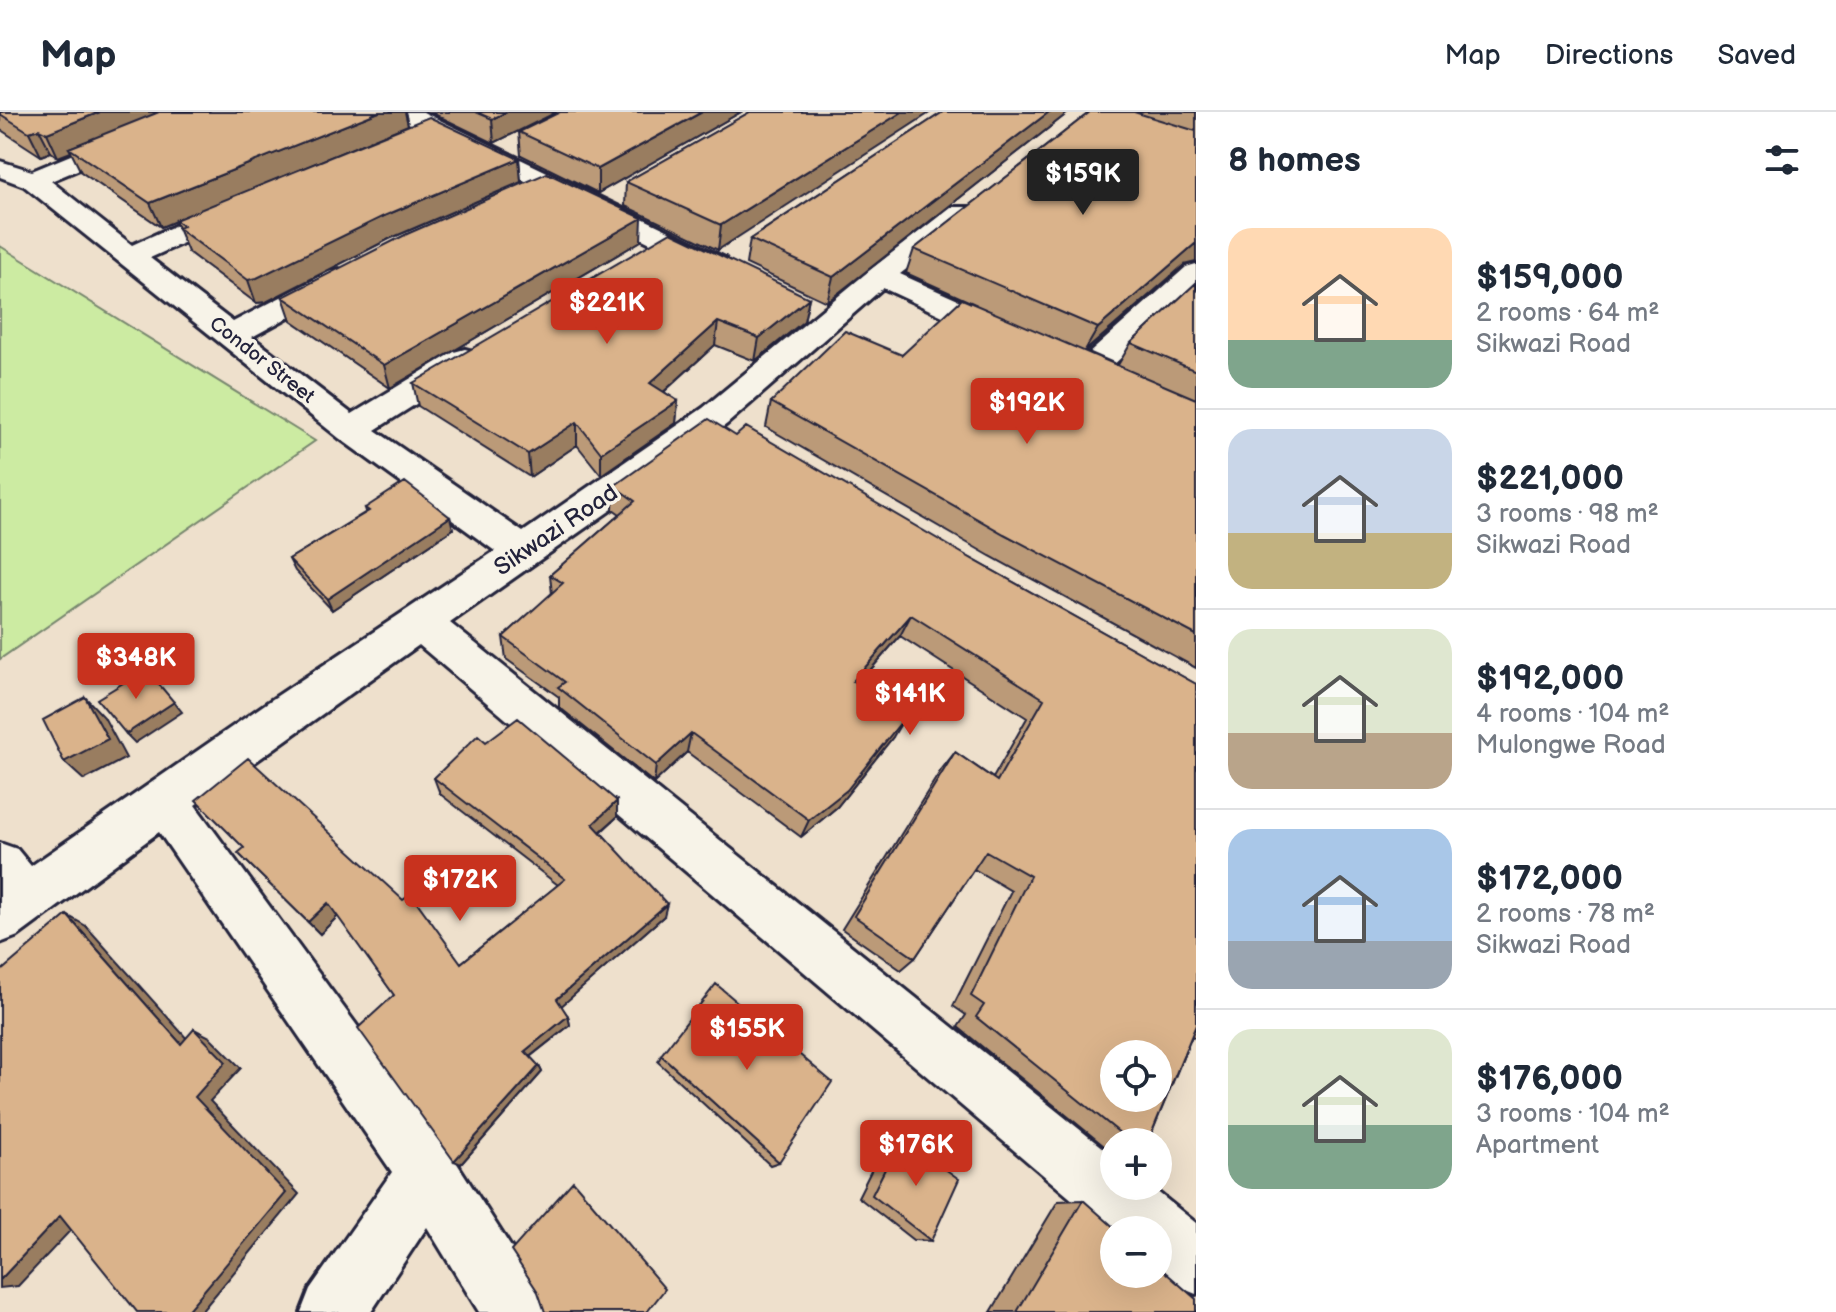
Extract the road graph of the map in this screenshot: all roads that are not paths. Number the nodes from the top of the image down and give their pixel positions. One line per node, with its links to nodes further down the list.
1 (196, 112): 6 (street)
2 (406, 119): 4 (street)
3 (519, 143): 4 (street)
4 (493, 156): 7 (street)
5 (0, 169): 6 (street, Condor Street)
6 (33, 180): 13 (street, Condor Street)
7 (549, 182): 9 (street); 12 (street)
8 (625, 191): 12 (street)
9 (522, 194)
10 (985, 194): 17 (street, Sikwazi Road)
11 (256, 201): 13 (street)
12 (597, 207): 14 (street)
13 (130, 257): 18 (street, Condor Street)
14 (728, 265)
15 (360, 268): 18 (street)
16 (1196, 273): 17 (street)
17 (880, 276): 21 (street, Sikwazi Road)
18 (232, 335): 20 (street, Condor Street)
19 (489, 344): 20 (street)
20 (351, 430): 21 (street, Condor Street)
21 (524, 552): 22 (street, Sikwazi Road)
22 (420, 622): 23 (street, Sikwazi Road); 26 (street)
23 (164, 800): 24 (street, Sikwazi Road); 25 (street)
24 (9, 894)
25 (428, 1172): 29 (street); 30 (street)
26 (1139, 1216)
27 (1172, 1243): 28 (street)
28 (1196, 1263)
29 (333, 1312)
30 (515, 1312)

